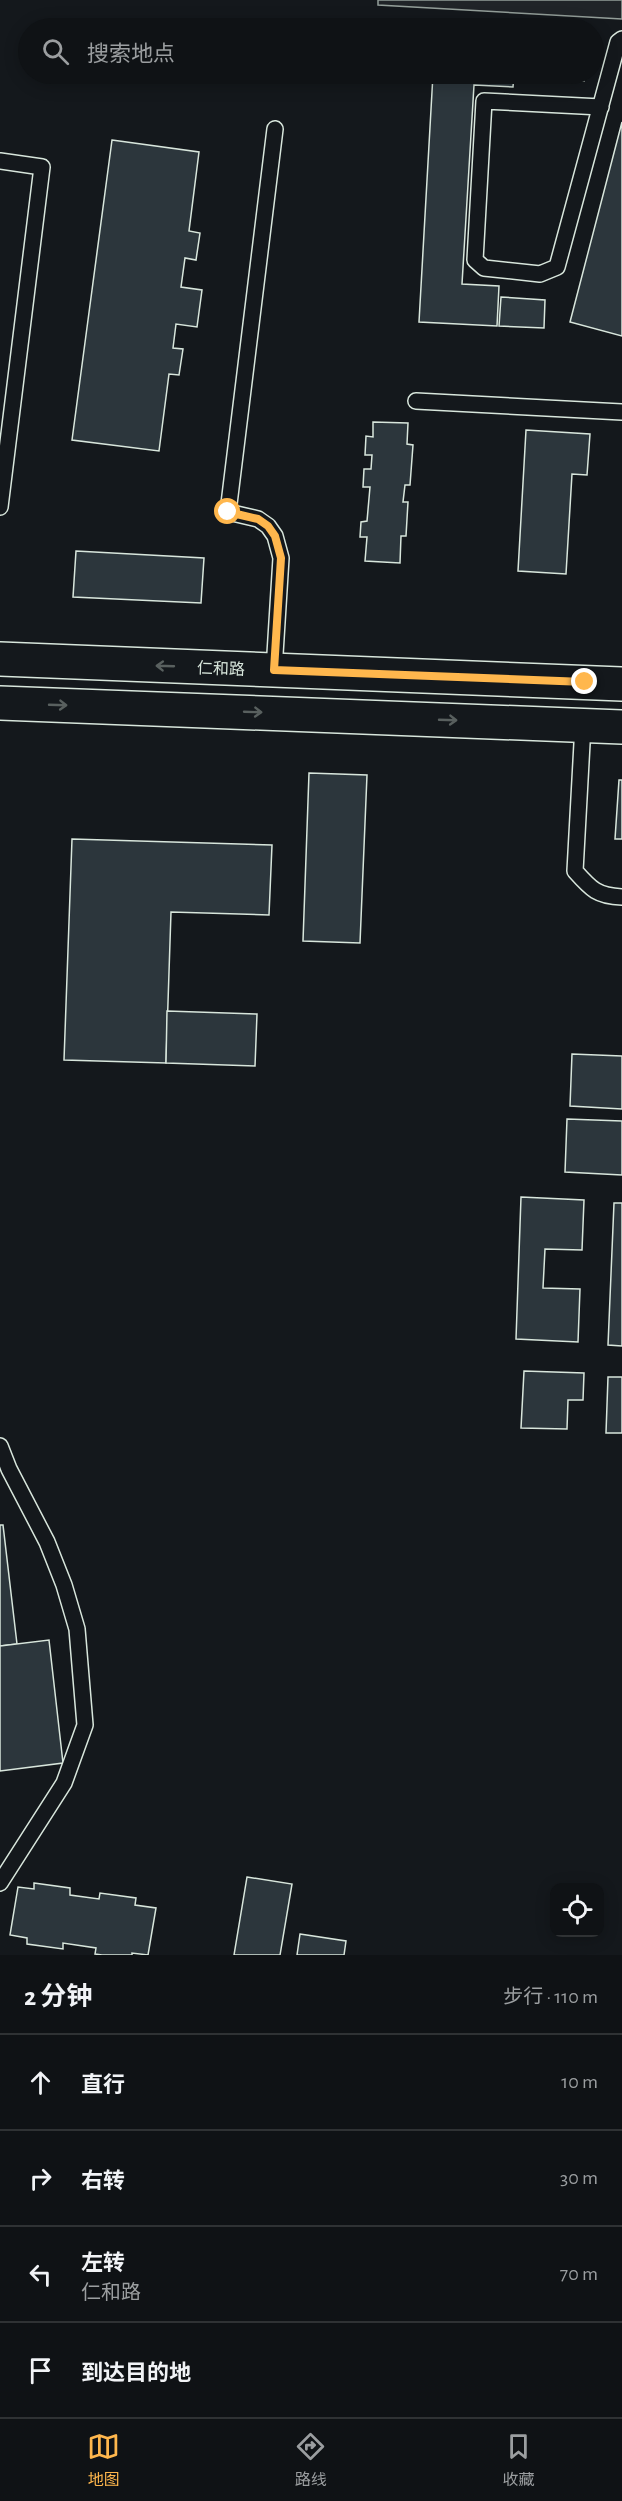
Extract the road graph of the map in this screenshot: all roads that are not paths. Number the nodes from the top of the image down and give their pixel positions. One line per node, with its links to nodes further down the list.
1 (622, 39): 2 (lane)
2 (601, 107): 2 (lane)
3 (275, 129): 9 (lane)
4 (0, 161): 7 (lane)
5 (416, 401): 6 (lane)
6 (622, 412)
7 (0, 507)
8 (0, 659): 9 (main road, 仁和路, one-way to 8)
9 (274, 670): 10 (main road, 仁和路)
10 (622, 684)
11 (0, 703): 12 (main road, one-way to 12)
12 (583, 725): 13 (main road); 14 (lane)
13 (622, 727)
14 (622, 897)
15 (0, 1446): 16 (lane)
16 (0, 1883)

